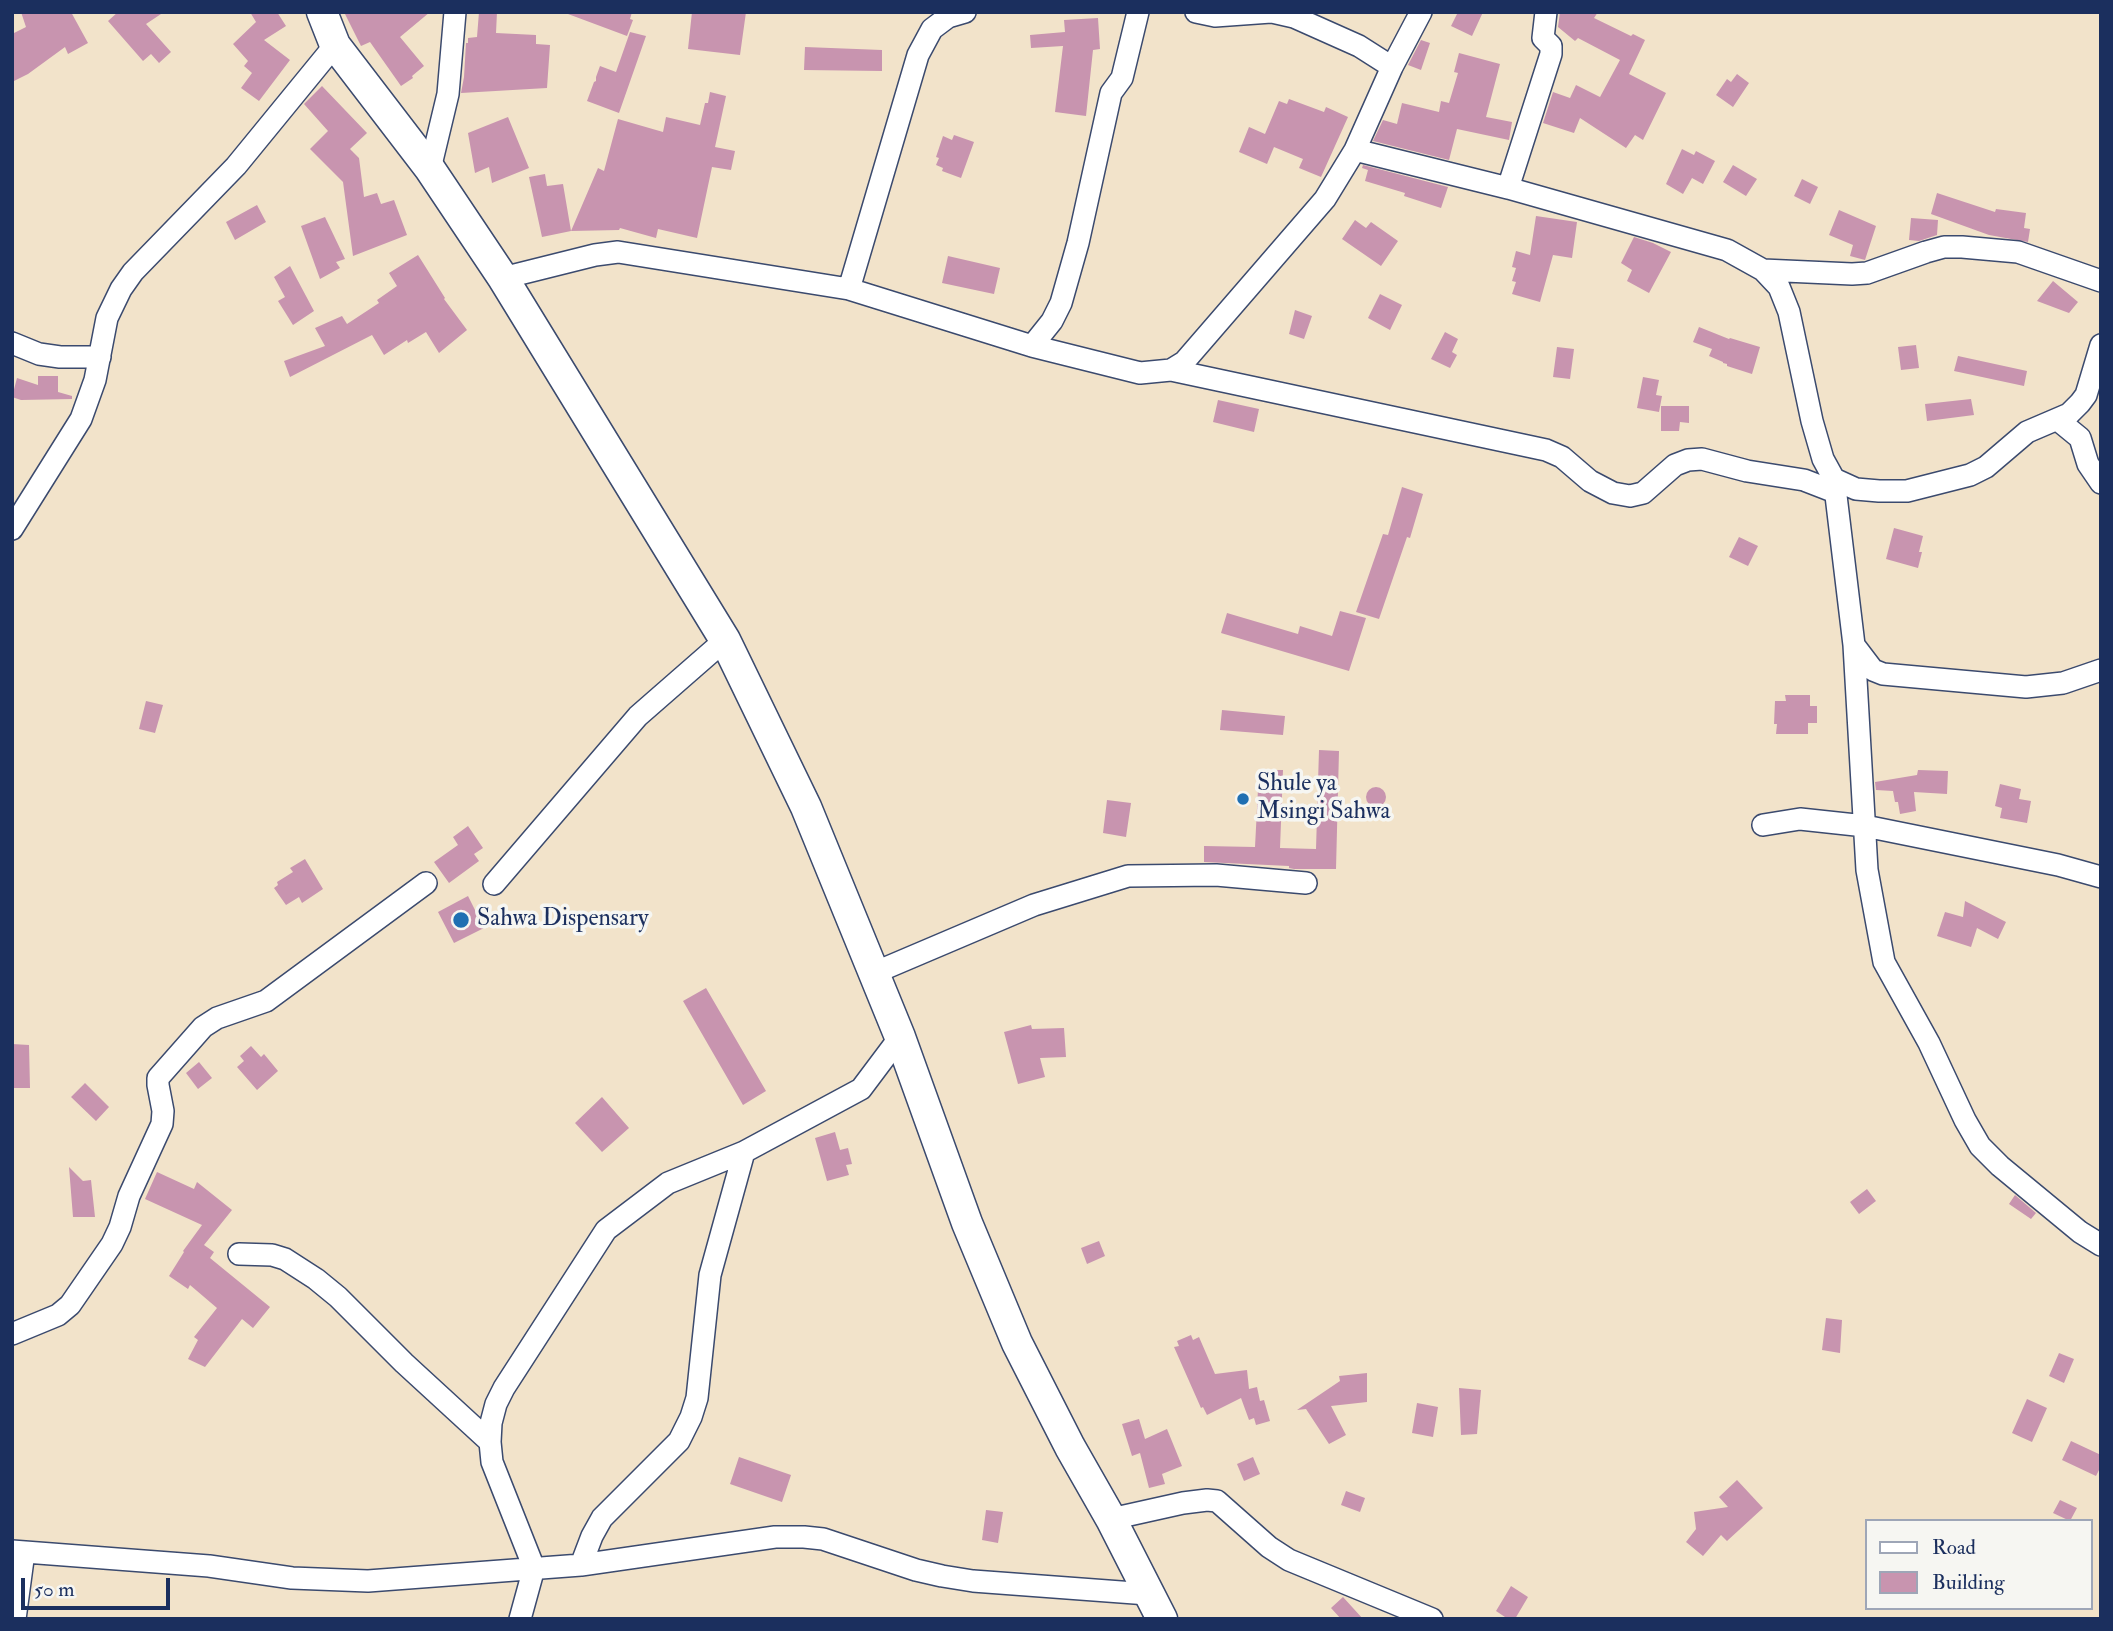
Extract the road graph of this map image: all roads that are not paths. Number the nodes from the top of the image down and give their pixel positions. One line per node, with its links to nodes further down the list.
1 (322, 12): 9 (main road)
2 (455, 12): 12 (street)
3 (965, 12): 17 (street)
4 (1138, 12): 20 (street)
5 (1196, 12): 6 (street)
6 (1272, 12): 10 (street)
7 (1421, 12): 10 (street)
8 (1546, 12): 13 (street)
9 (335, 45): 12 (main road); 21 (street)
10 (1392, 67): 11 (street)
11 (1354, 150): 13 (street); 22 (street)
12 (430, 169): 15 (main road)
13 (1508, 188): 14 (street)
14 (1763, 270): 16 (street); 25 (street)
15 (503, 278): 17 (street); 27 (main road)
16 (2101, 281)
17 (849, 289): 20 (street)
18 (12, 343): 21 (street)
19 (2101, 345): 23 (street)
20 (1032, 346): 22 (street)
21 (100, 357): 26 (street)
22 (1171, 370): 25 (street)
23 (2058, 420): 24 (street); 25 (street)
24 (2101, 483)
25 (1834, 485): 28 (street)
26 (12, 529)
27 (725, 640): 35 (street); 36 (main road)
28 (1854, 645): 29 (street); 31 (street)
29 (2101, 670)
30 (1763, 825): 31 (street)
31 (1865, 826): 32 (street); 39 (street)
32 (2101, 877)
33 (426, 883): 41 (street)
34 (1306, 883): 36 (street)
35 (494, 884)
36 (874, 973): 37 (main road)
37 (900, 1037): 38 (street); 43 (main road)
38 (744, 1152): 42 (street); 45 (street)
39 (2101, 1245)
40 (239, 1254): 42 (street)
41 (12, 1334)
42 (490, 1442): 46 (street)
43 (1111, 1519): 47 (main road); 50 (street)
44 (18, 1552): 46 (street); 48 (street)
45 (581, 1565): 46 (street); 47 (street)
46 (534, 1569): 49 (street)
47 (1155, 1606)
48 (15, 1619)
49 (520, 1619)
50 (1432, 1619)

